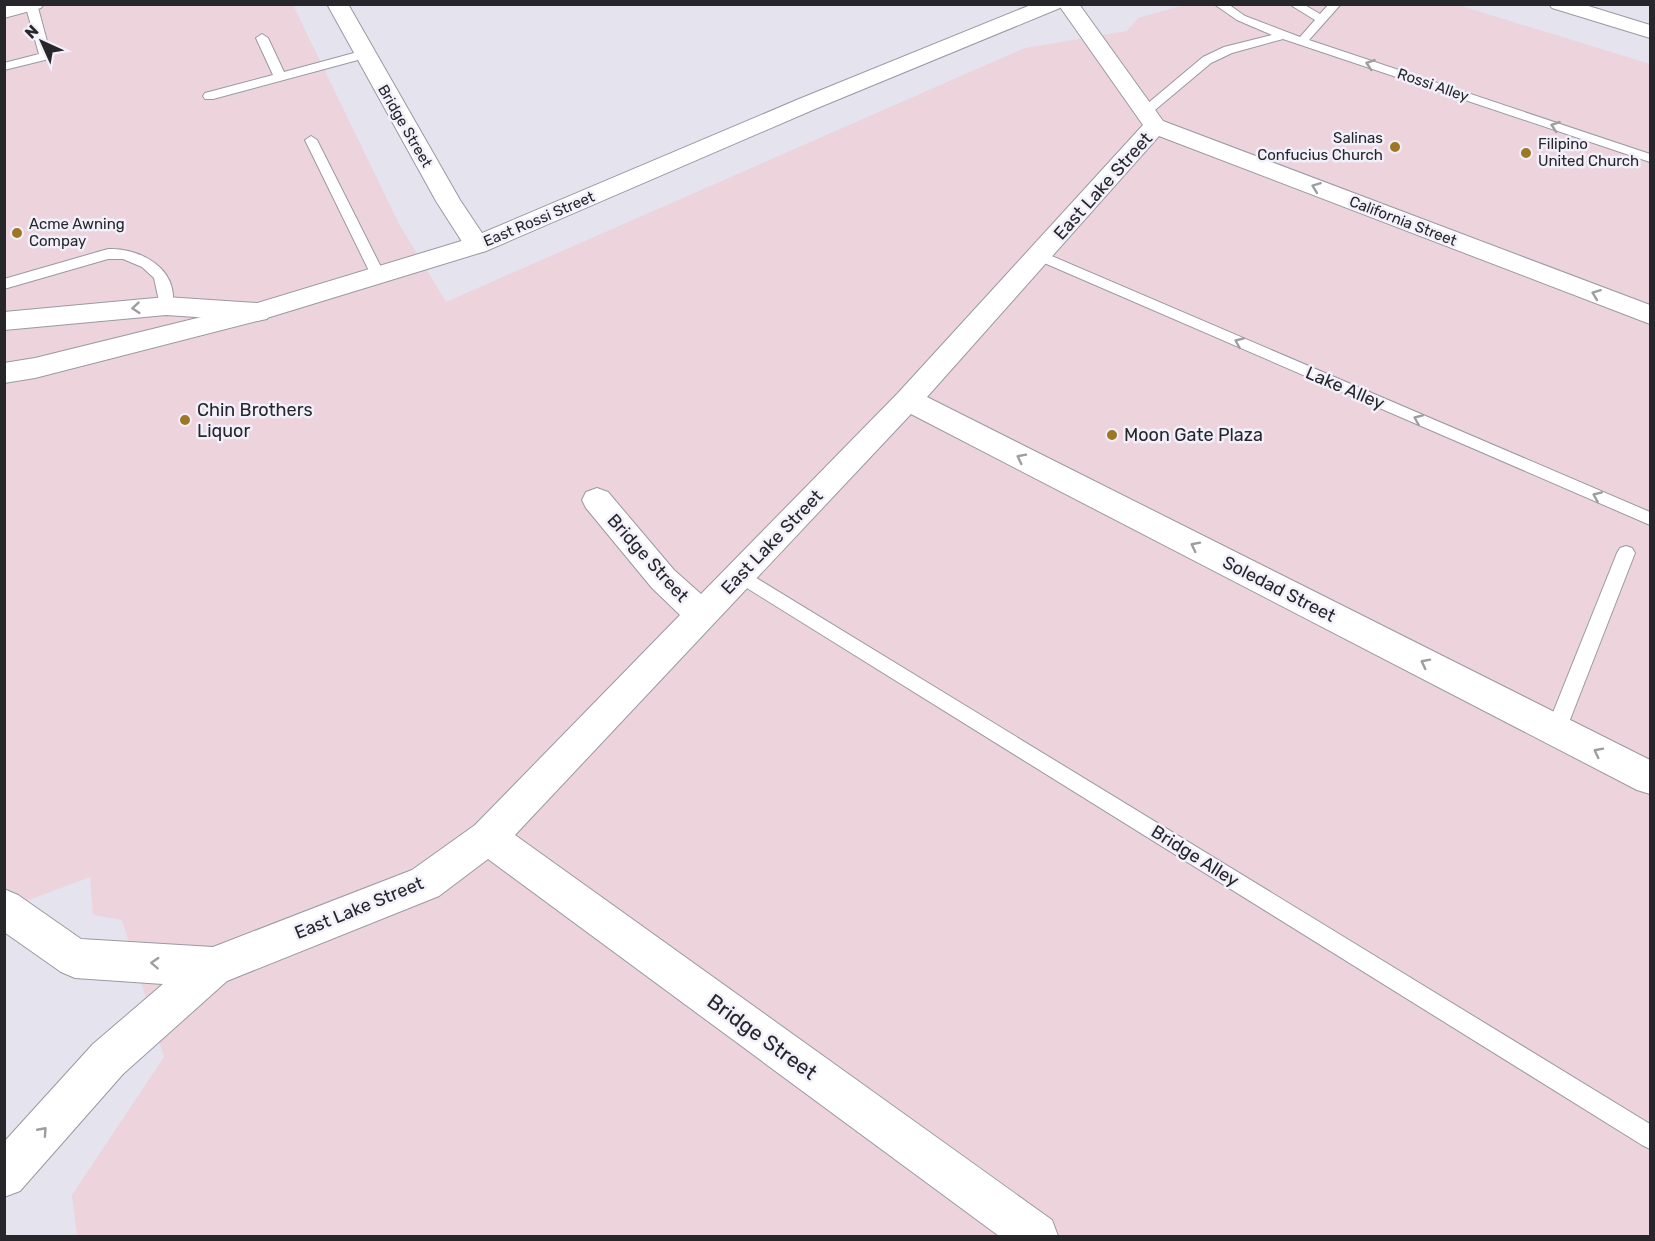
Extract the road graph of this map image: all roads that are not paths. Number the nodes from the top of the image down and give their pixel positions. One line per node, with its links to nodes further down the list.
1 (337, 4): 16 (street, Bridge Street)
2 (1053, 4): 9 (street, East Rossi Street)
3 (1068, 4): 20 (street, East Lake Street)
4 (1219, 4): 13 (lane, Rossi Alley)
5 (1294, 4): 11 (lane)
6 (1336, 4): 11 (lane)
7 (1559, 4): 12 (street)
8 (32, 5): 10 (street); 17 (lane)
9 (1025, 10): 23 (street, East Rossi Street)
10 (4, 12)
11 (1322, 20): 15 (lane)
12 (1650, 32)
13 (1283, 35): 15 (lane, Rossi Alley); 20 (lane)
14 (261, 38): 18 (lane)
15 (1302, 41): 22 (lane, Rossi Alley, one-way to 15)
16 (365, 54): 18 (lane); 23 (street, Bridge Street)
17 (4, 67)
18 (280, 76): 19 (lane)
19 (209, 96)
20 (1150, 119): 24 (street, East Lake Street); 29 (street, California Street, one-way to 20)
21 (311, 140): 25 (lane)
22 (1650, 158)
23 (477, 245): 25 (street, East Rossi Street)
24 (1040, 256): 32 (street, East Lake Street); 34 (lane, Lake Alley, one-way to 24)
25 (378, 275): 28 (street, East Rossi Street)
26 (4, 284): 27 (lane)
27 (166, 306): 28 (street); 30 (street, one-way to 30)
28 (257, 312): 31 (street, East Rossi Street)
29 (1650, 315)
30 (4, 321)
31 (4, 374)
32 (908, 400): 36 (street, East Lake Street); 38 (street, Soledad Street, one-way to 32)
33 (597, 500): 37 (street, Bridge Street)
34 (1650, 519)
35 (1626, 553): 38 (lane)
36 (740, 575): 37 (street, East Lake Street); 43 (lane, Bridge Alley)
37 (702, 615): 40 (street, East Lake Street)
38 (1556, 730): 39 (street, Soledad Street, one-way to 38)
39 (1650, 778)
40 (488, 837): 42 (street, East Lake Street); 45 (street, Bridge Street)
41 (4, 908): 42 (street, East Lake Street, one-way to 41)
42 (213, 967): 44 (street, East Lake Street, one-way to 42)
43 (1650, 1137)
44 (4, 1175)
45 (1036, 1236)

